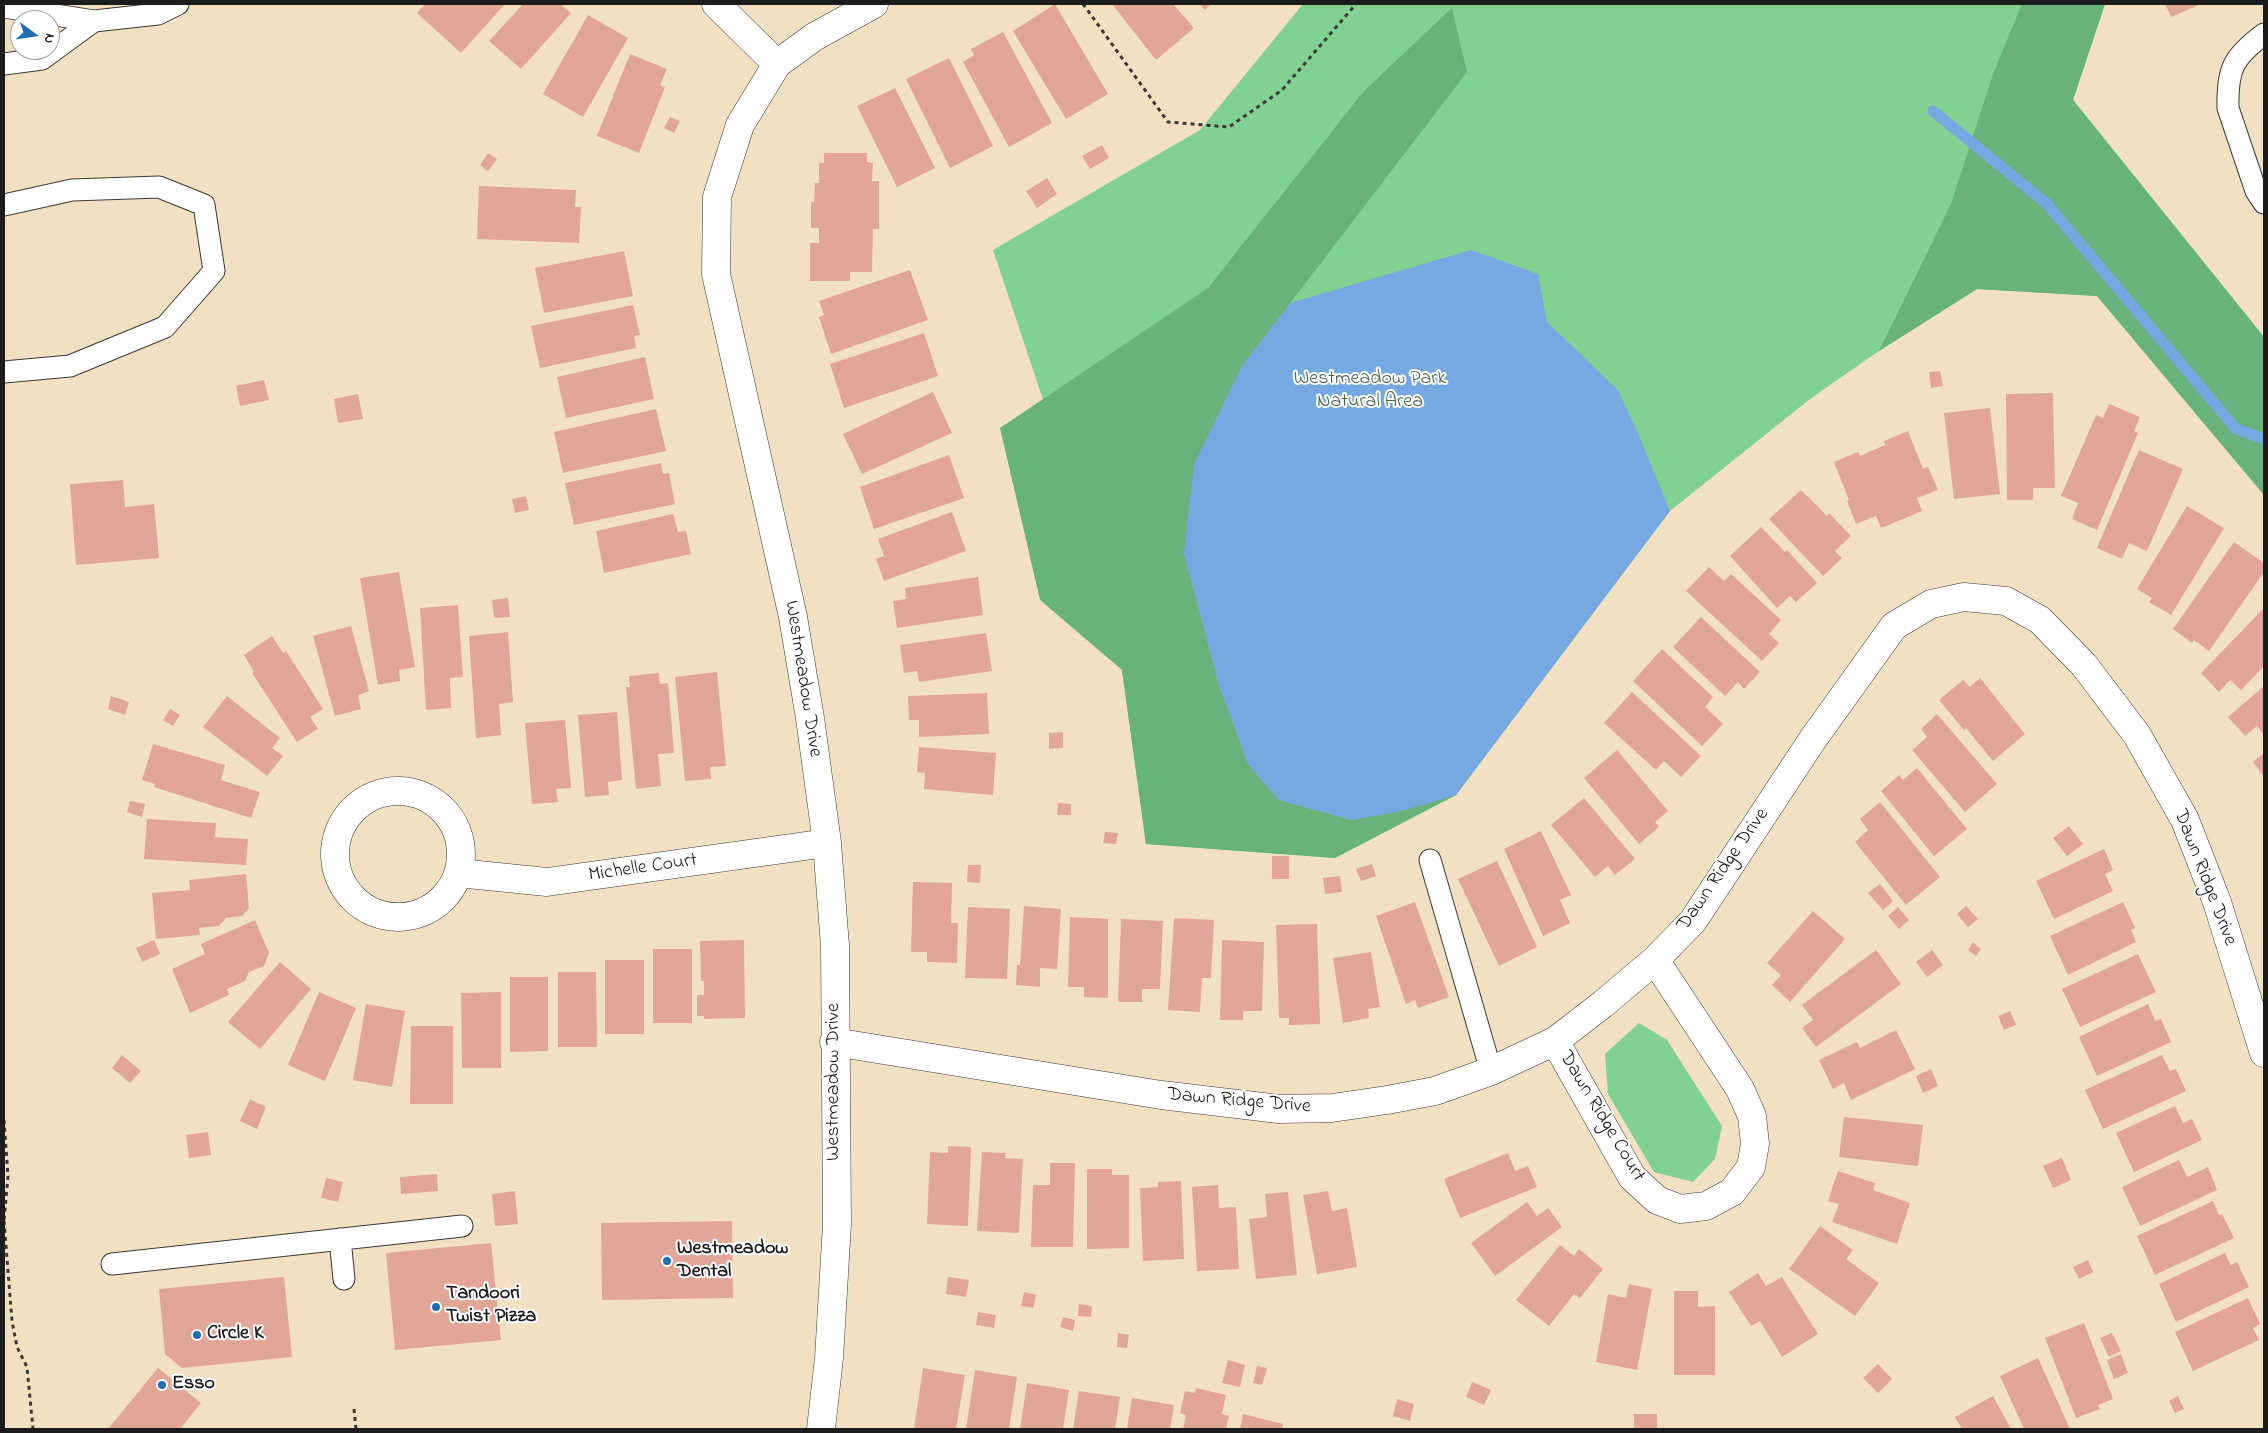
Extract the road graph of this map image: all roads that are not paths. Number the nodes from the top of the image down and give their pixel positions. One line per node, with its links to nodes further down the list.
1 (178, 4): 5 (lane)
2 (716, 4): 8 (street)
3 (874, 4): 8 (street, Westmeadow Drive)
4 (4, 7): 5 (lane)
5 (94, 21): 7 (lane)
6 (2264, 34): 9 (lane)
7 (4, 64)
8 (777, 64): 12 (street, Westmeadow Drive)
9 (2264, 203)
10 (4, 205): 11 (lane)
11 (4, 372)
12 (827, 843): 14 (street, Michelle Court); 17 (street, Westmeadow Drive)
13 (1430, 860): 19 (lane)
14 (458, 873): 14 (street)
15 (1655, 960): 16 (street, Dawn Ridge Drive); 16 (street, Dawn Ridge Court); 18 (street, Dawn Ridge Drive)
16 (1555, 1041): 19 (street, Dawn Ridge Drive)
17 (834, 1042): 19 (street, Dawn Ridge Drive); 24 (street, Westmeadow Drive)
18 (2264, 1053)
19 (1491, 1071)
20 (462, 1226): 21 (lane)
21 (340, 1239): 22 (lane); 23 (lane)
22 (112, 1264)
23 (344, 1279)
24 (821, 1429)

